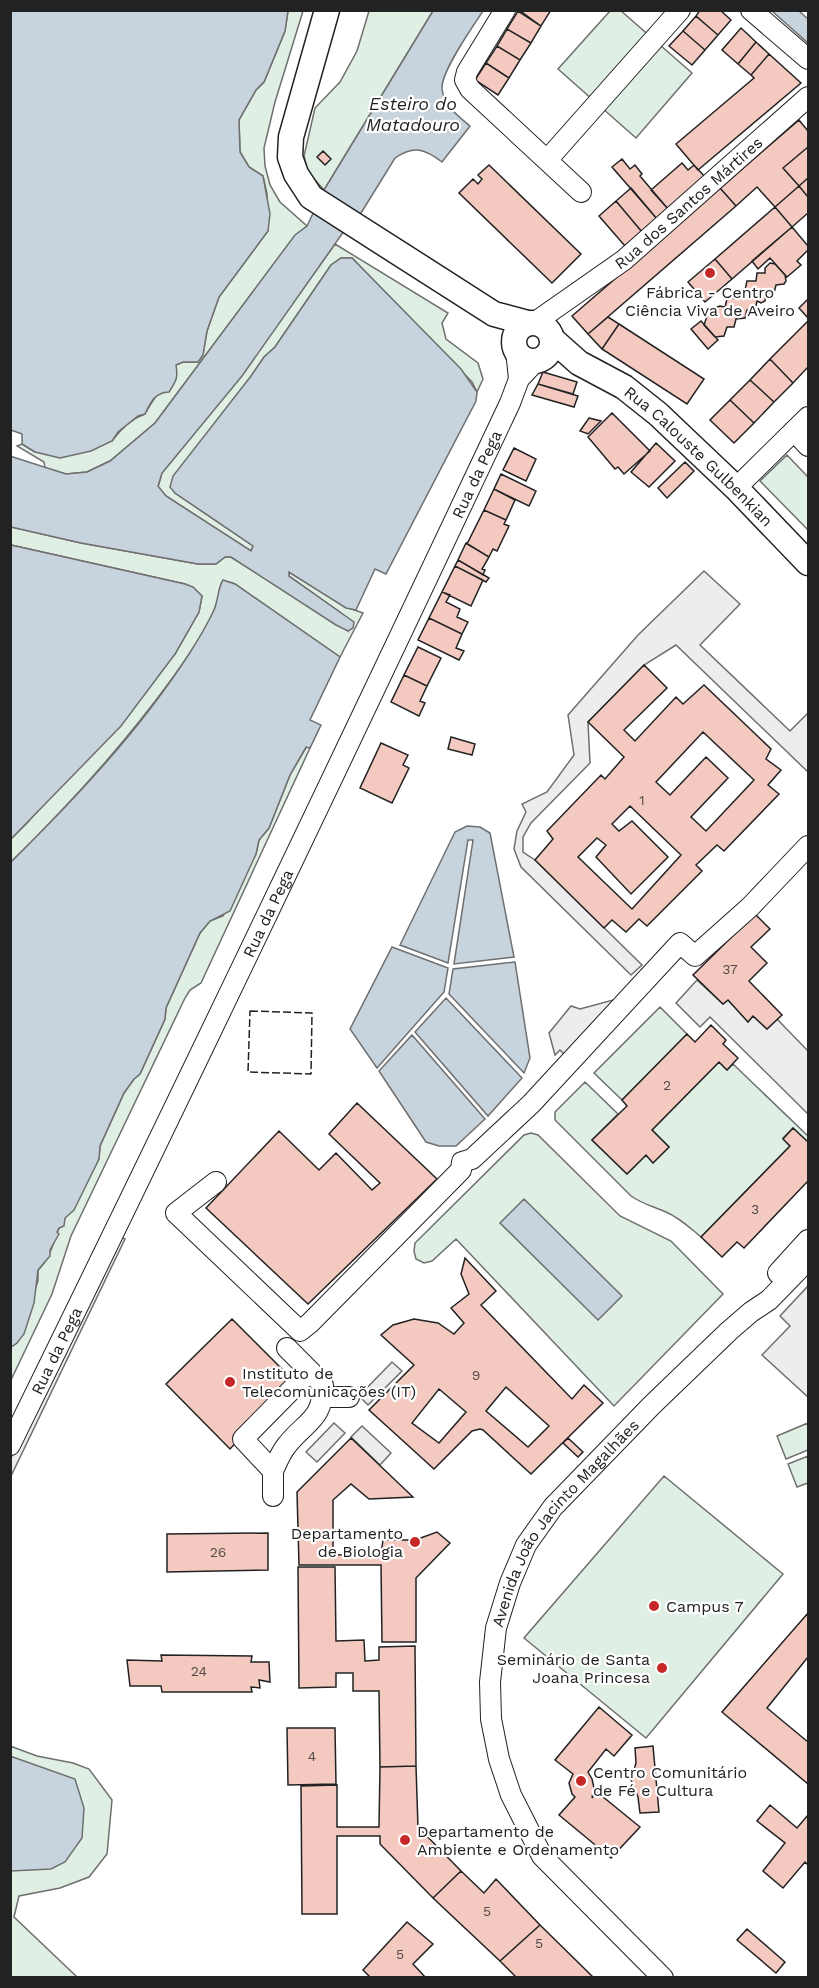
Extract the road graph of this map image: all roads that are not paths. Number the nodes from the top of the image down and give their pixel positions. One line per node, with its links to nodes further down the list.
1 (327, 10): 9 (main road, Rua Calouste Gulbenkian)
2 (505, 10): 7 (street)
3 (680, 10): 7 (street)
4 (751, 10): 5 (street)
5 (808, 59)
6 (808, 97): 9 (street, Rua dos Santos Mártires)
7 (548, 159): 8 (street)
8 (581, 192)
9 (534, 341): 13 (main road, Rua Calouste Gulbenkian); 24 (street, Rua da Pega)
10 (808, 417): 11 (street)
11 (794, 431): 12 (street); 13 (street)
12 (808, 446)
13 (736, 488): 14 (main road, Rua Calouste Gulbenkian)
14 (808, 563)
15 (808, 846): 16 (street)
16 (216, 1182)
17 (808, 1240): 19 (street, Avenida João Jacinto Magalhães)
18 (808, 1260): 19 (street, Avenida João Jacinto Magalhães)
19 (751, 1312): 27 (street, Avenida João Jacinto Magalhães)
20 (287, 1348): 21 (street)
21 (310, 1371): 22 (street); 25 (street)
22 (323, 1397): 23 (street); 25 (street)
23 (349, 1397)
24 (10, 1445)
25 (273, 1471): 26 (street)
26 (273, 1496)
27 (663, 1977)

